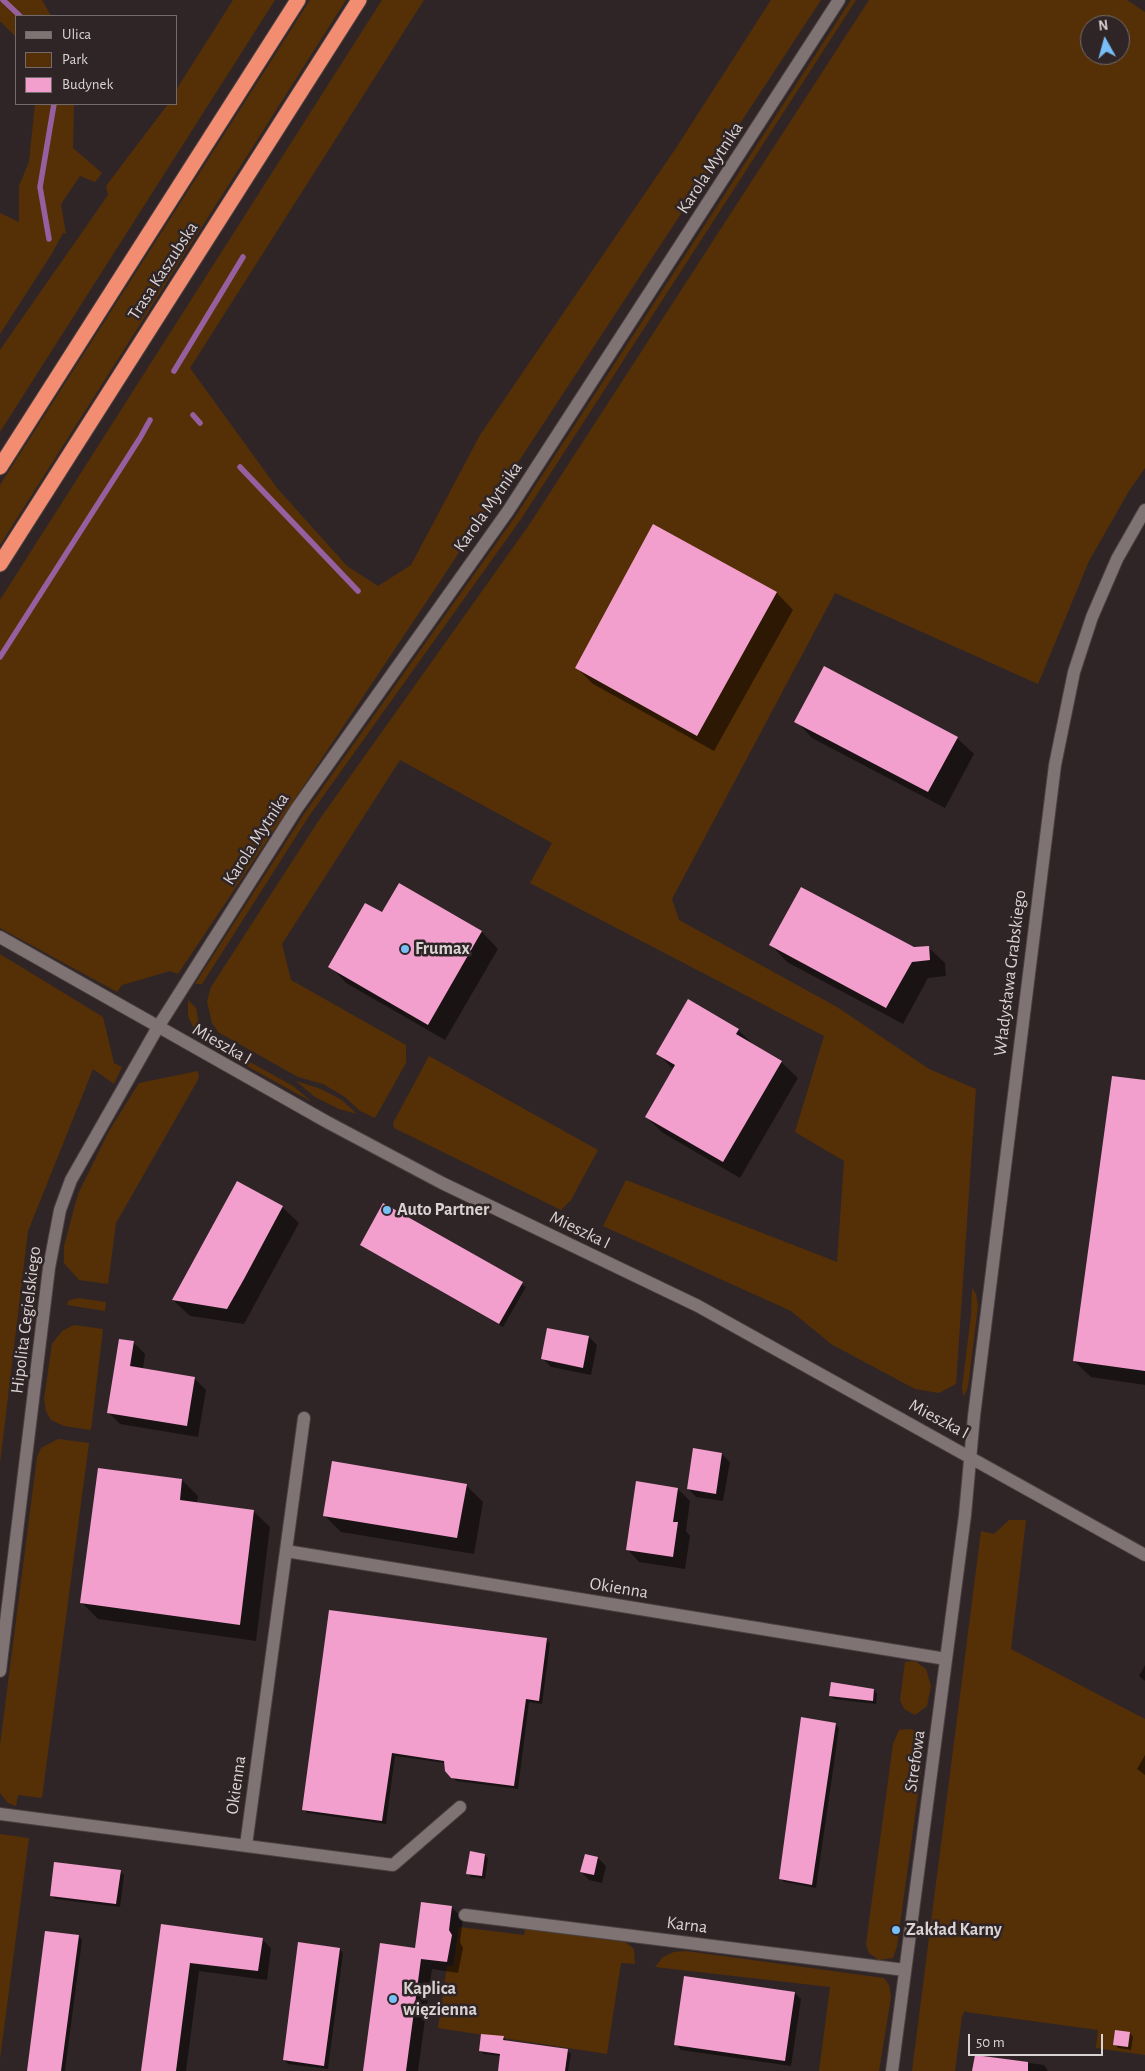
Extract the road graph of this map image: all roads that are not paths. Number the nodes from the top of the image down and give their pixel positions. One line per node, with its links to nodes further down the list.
1 (298, 0): 4 (highway, Trasa Kaszubska)
2 (359, 0): 6 (highway, Trasa Kaszubska)
3 (839, 0): 8 (street, Karola Mytnika)
4 (0, 467)
5 (1145, 510): 10 (street, Władysława Grabskiego)
6 (0, 564)
7 (0, 937): 8 (street, Mieszka I)
8 (158, 1027): 10 (street, Mieszka I); 14 (street, Hipolita Cegielskiego)
9 (304, 1418): 11 (street, Okienna)
10 (970, 1456): 12 (street, Mieszka I); 13 (street, Strefowa)
11 (286, 1551): 13 (street, Okienna); 17 (street, Okienna)
12 (1145, 1555)
13 (946, 1659): 19 (street, Strefowa)
14 (0, 1671)
15 (460, 1807): 17 (street)
16 (0, 1814): 17 (street)
17 (246, 1846)
18 (465, 1915): 19 (street, Karna)
19 (905, 1970): 20 (street, Strefowa)
20 (892, 2071)

